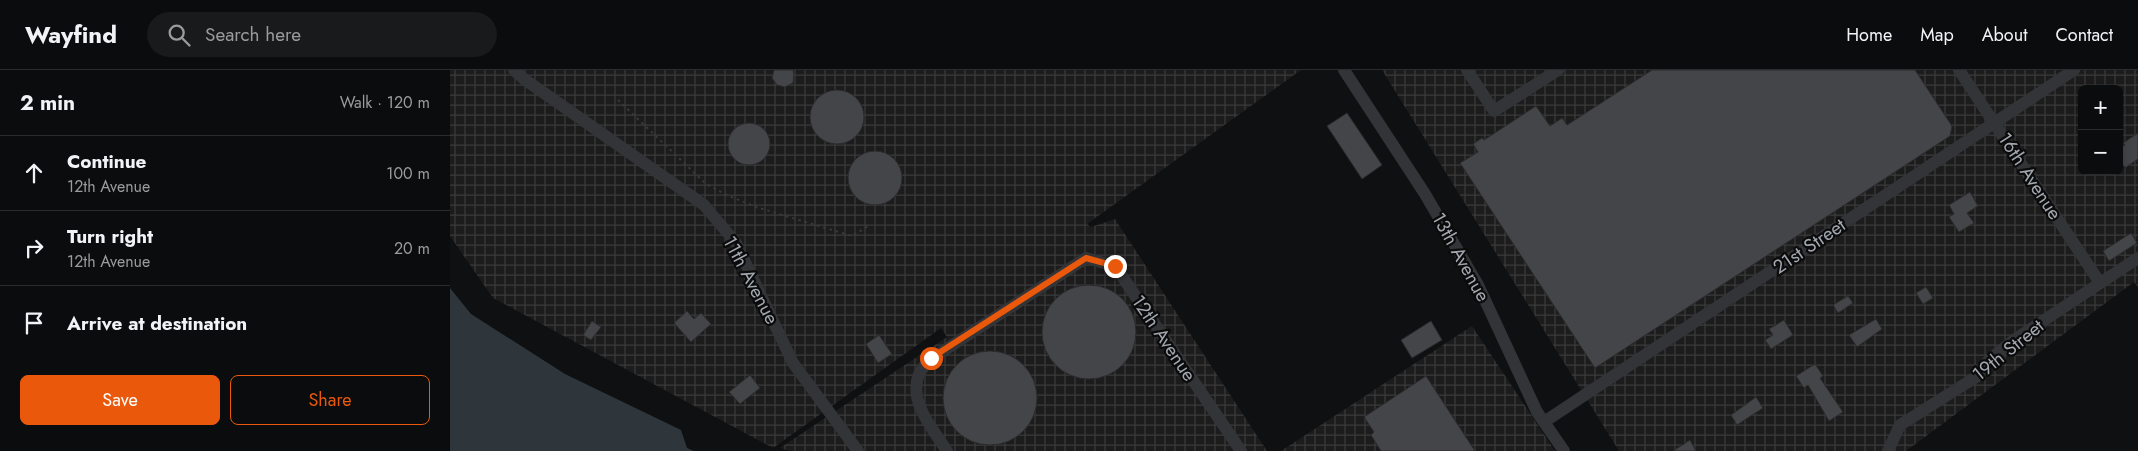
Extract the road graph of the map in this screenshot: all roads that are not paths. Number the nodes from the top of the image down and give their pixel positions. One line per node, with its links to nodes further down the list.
1 (514, 70): 11 (lane, 11th Avenue)
2 (1344, 70): 10 (lane, 13th Avenue)
3 (1467, 70): 4 (lane)
4 (1558, 70)
5 (1959, 70): 7 (lane, 16th Avenue)
6 (2074, 70): 7 (lane, 21st Street)
7 (1994, 122): 9 (lane, 16th Avenue); 10 (lane, 21st Street)
8 (2138, 258): 9 (lane, 19th Street)
9 (2100, 283): 15 (lane, 19th Street)
10 (1544, 422): 14 (lane, 13th Avenue)
11 (858, 451)
12 (947, 451): 13 (lane, 12th Avenue)
13 (1241, 451)
14 (1564, 451)
15 (1888, 451)

